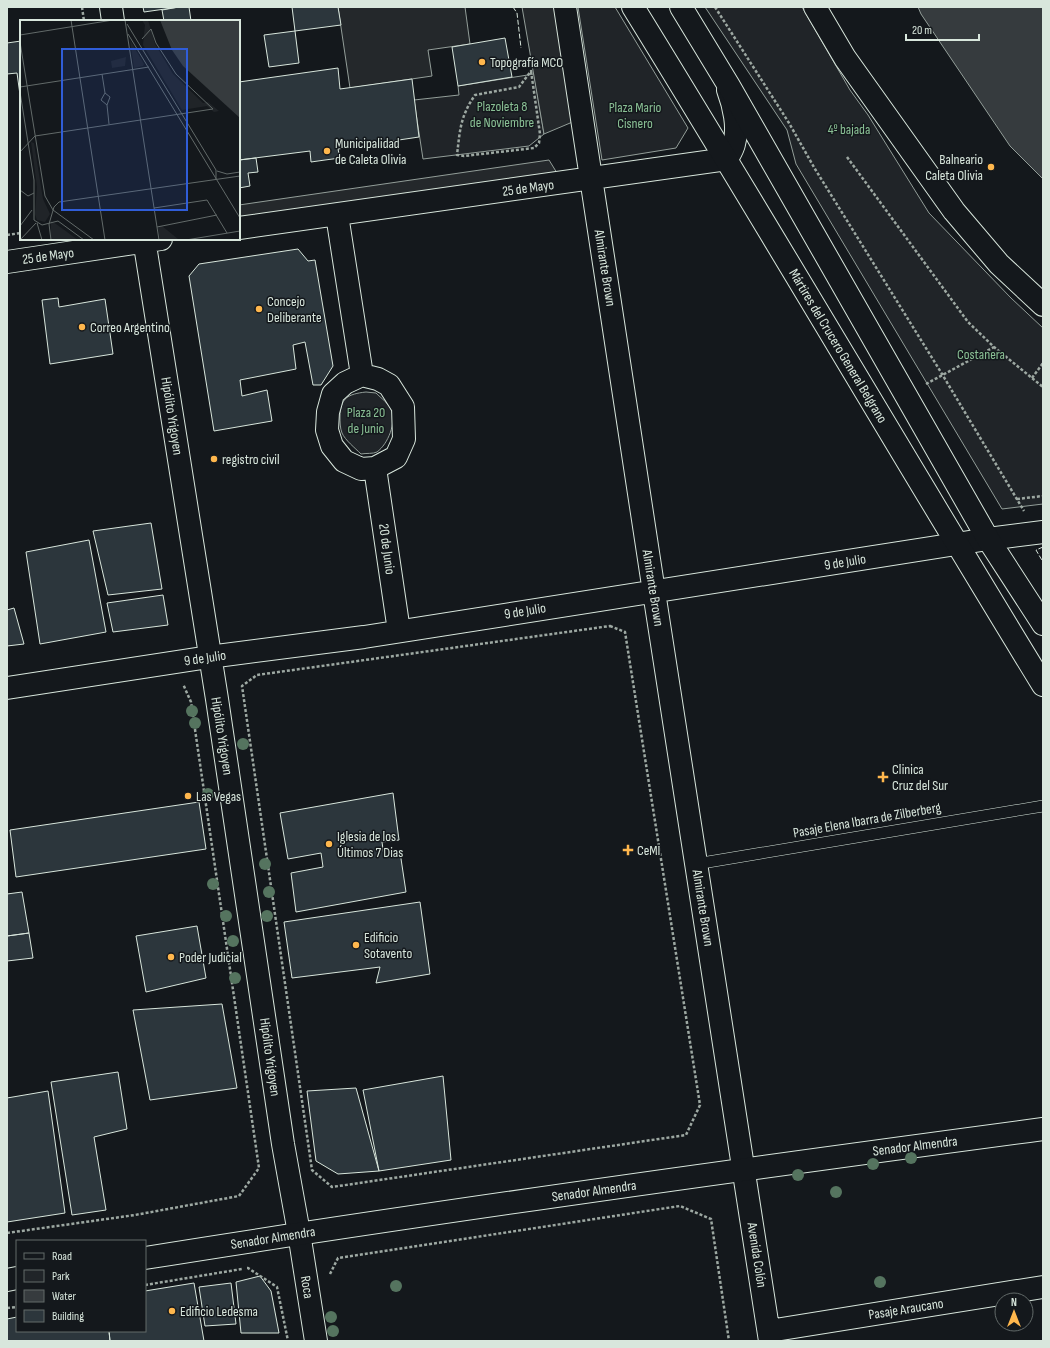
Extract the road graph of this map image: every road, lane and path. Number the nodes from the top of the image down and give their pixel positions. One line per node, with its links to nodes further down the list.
1 (82, 7): 8 (path)
2 (110, 7): 9 (street)
3 (565, 7): 14 (street, Almirante Brown)
4 (633, 7): 13 (street, Mártires del Crucero General Belgrano)
5 (681, 7): 10 (street)
6 (715, 7): 24 (path)
7 (815, 7): 21 (street)
8 (84, 20)
9 (113, 20)
10 (722, 73): 13 (street); 28 (street)
11 (457, 155): 11 (path)
12 (847, 157): 22 (path)
13 (727, 159): 14 (street, 25 de Mayo); 34 (street, Mártires del Crucero General Belgrano)
14 (591, 179): 15 (street, 25 de Mayo); 35 (street, Almirante Brown)
15 (337, 215): 16 (street, 25 de Mayo); 25 (street)
16 (240, 228)
17 (20, 233): 18 (path)
18 (7, 236)
19 (150, 240): 20 (street, 25 de Mayo); 39 (street, Hipólito Yrigoyen)
20 (7, 262)
21 (1043, 305)
22 (994, 347): 24 (path); 26 (path)
23 (1043, 363): 26 (path)
24 (942, 374): 28 (path); 31 (path)
25 (362, 375): 29 (street); 29 (street)
26 (1032, 378): 27 (path)
27 (1043, 387)
28 (905, 393): 33 (street)
29 (375, 468): 37 (street, 20 de Junio)
30 (1043, 496): 31 (path)
31 (1017, 499): 32 (path)
32 (1039, 532): 33 (street, 9 de Julio)
33 (988, 539): 34 (street, 9 de Julio); 36 (street)
34 (960, 544): 35 (street, 9 de Julio); 38 (street); 42 (street, Mártires del Crucero General Belgrano)
35 (654, 592): 37 (street, 9 de Julio); 45 (street, Almirante Brown)
36 (1043, 624)
37 (399, 631): 39 (street, 9 de Julio)
38 (1043, 632)
39 (209, 657): 43 (street, 9 de Julio); 49 (street, Hipólito Yrigoyen)
40 (257, 675): 40 (path)
41 (182, 682): 48 (path)
42 (1043, 685)
43 (7, 688)
44 (1043, 806): 45 (lane, Pasaje Elena Ibarra de Zilberberg)
45 (696, 864): 47 (street, Almirante Brown)
46 (1043, 1130): 47 (street, Senador Almendra)
47 (744, 1169): 49 (street, Senador Almendra); 54 (street, Avenida Colón)
48 (7, 1233)
49 (299, 1233): 50 (street, Senador Almendra); 56 (street, Roca)
50 (146, 1258)
51 (338, 1258): 57 (path)
52 (146, 1285): 55 (path)
53 (1043, 1287): 54 (street, Pasaje Araucano)
54 (770, 1336)
55 (288, 1341)
56 (316, 1341)
57 (729, 1341)

